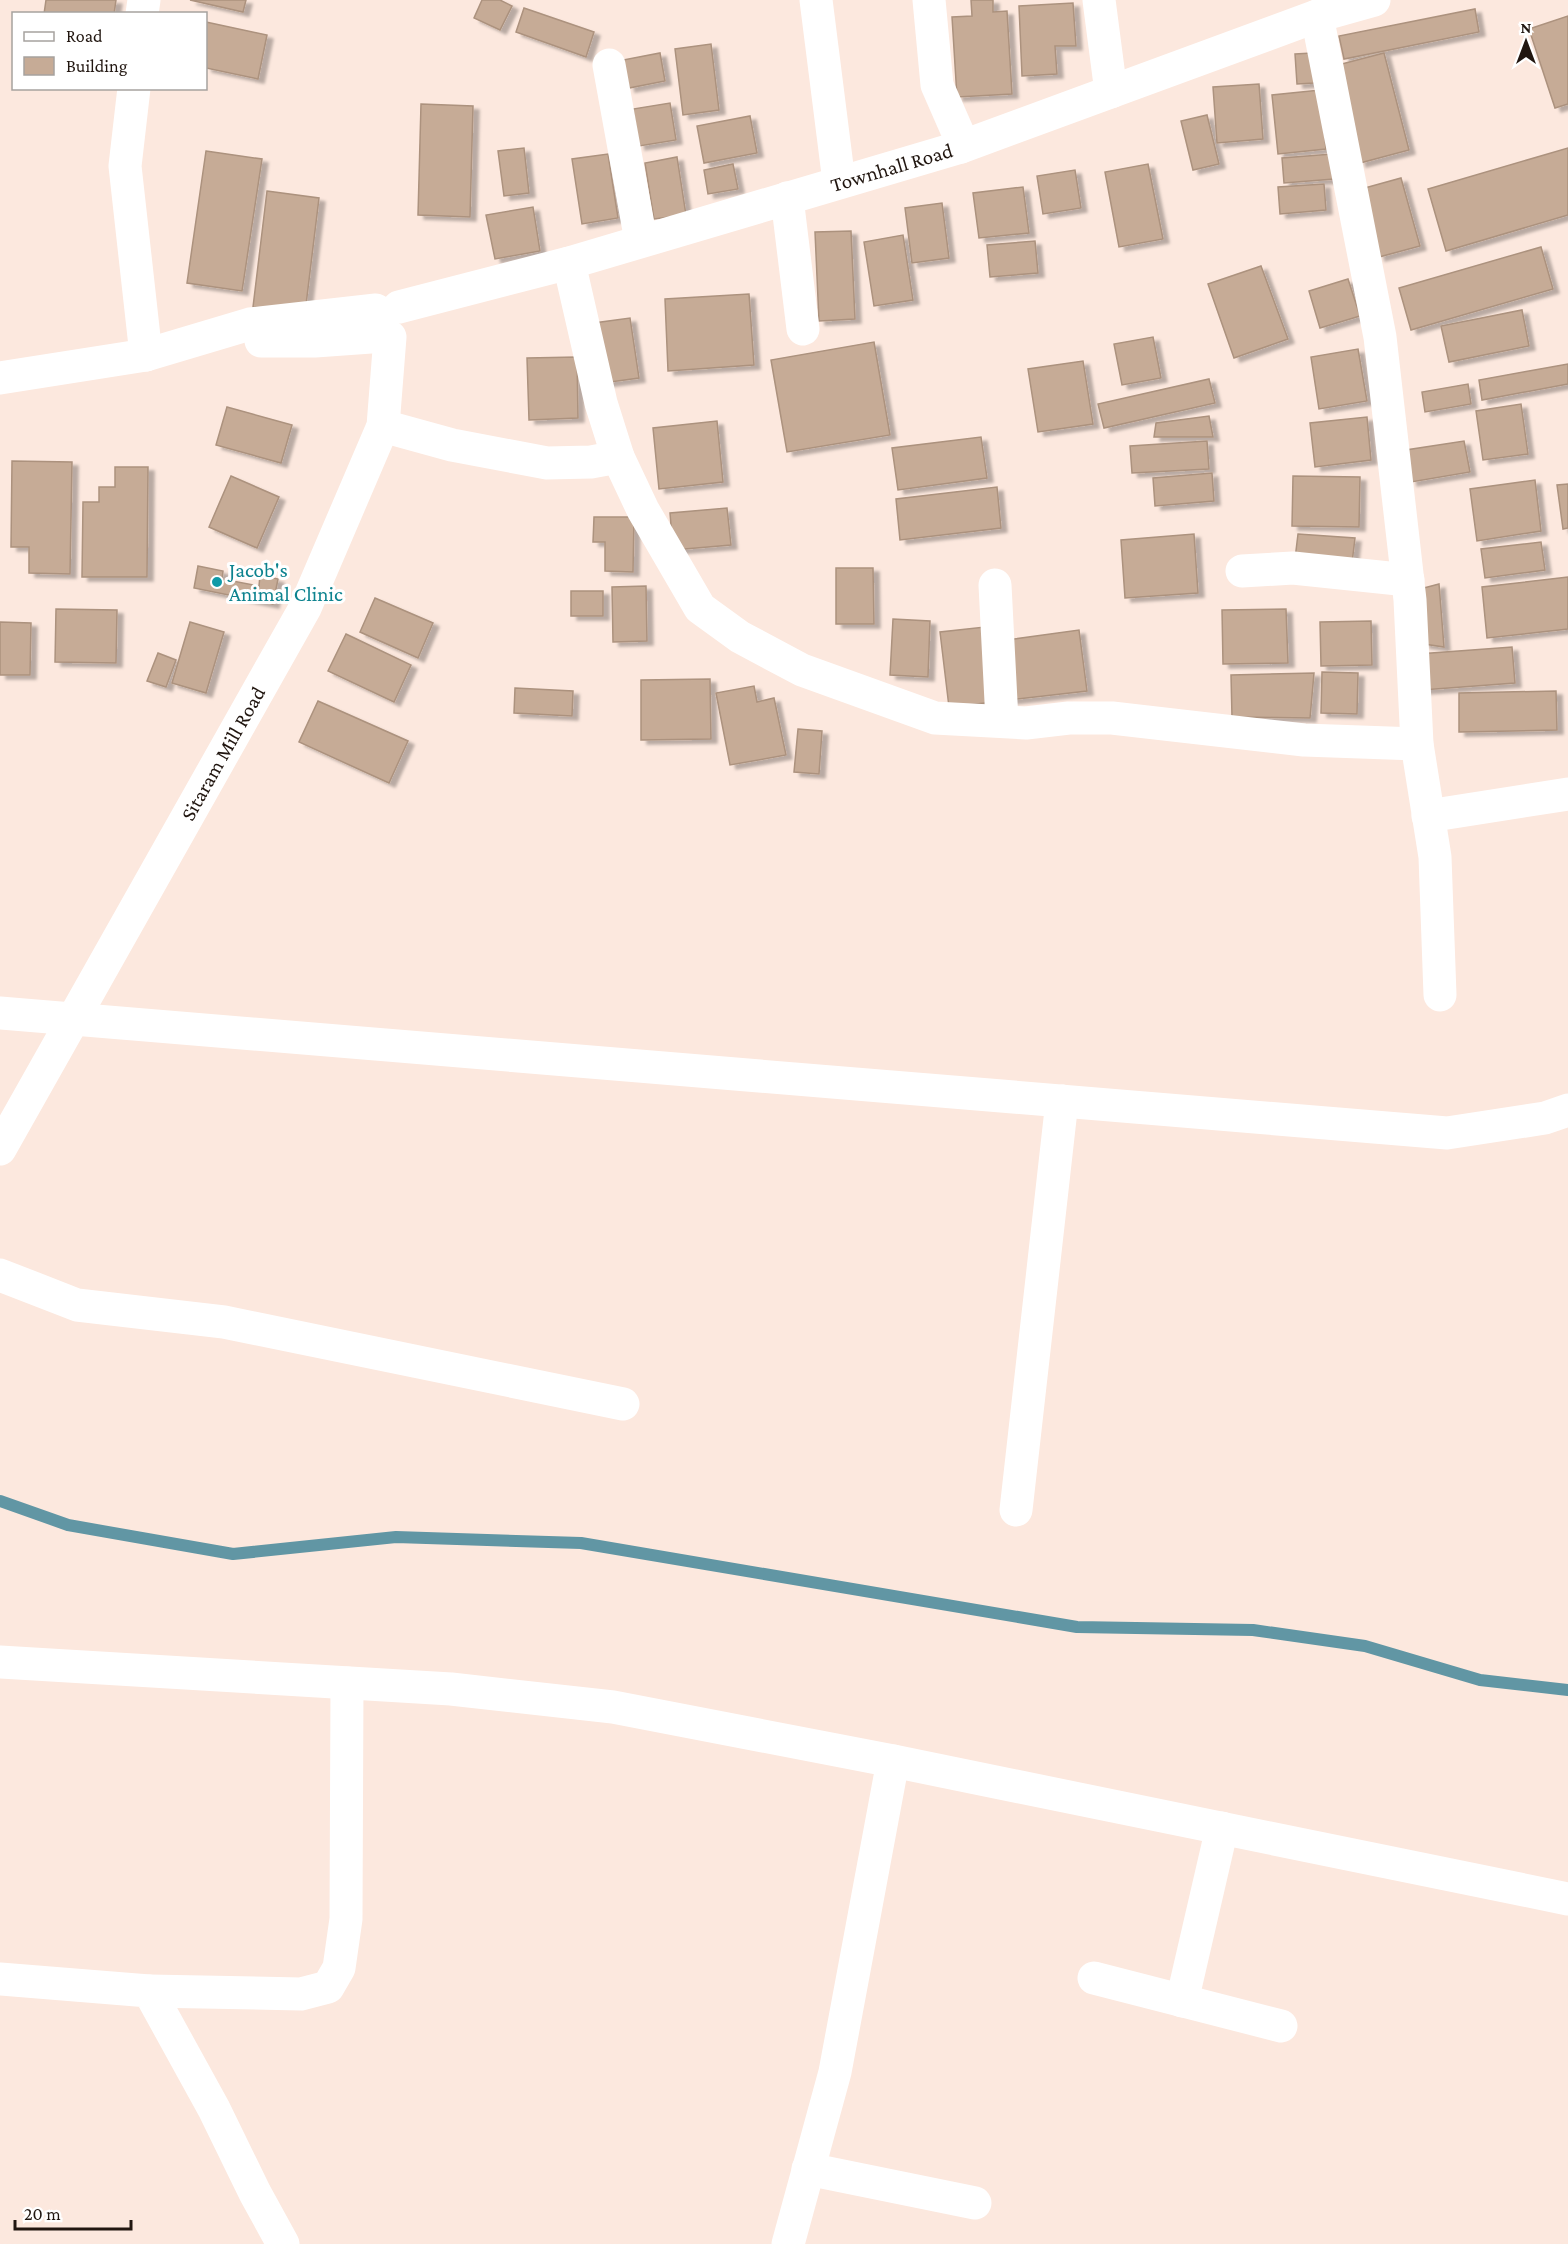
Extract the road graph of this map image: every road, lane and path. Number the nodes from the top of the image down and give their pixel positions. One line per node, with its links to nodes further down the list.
1 (816, 0): 10 (street)
2 (929, 0): 9 (street)
3 (1099, 0): 8 (street)
4 (1374, 0): 5 (street, Townhall Road)
5 (1317, 16): 8 (street, Townhall Road); 21 (street)
6 (609, 65): 12 (street)
7 (134, 90): 16 (street)
8 (1111, 92): 9 (street, Townhall Road)
9 (961, 147): 10 (street, Townhall Road)
10 (839, 182): 11 (street, Townhall Road)
11 (787, 198): 12 (street, Townhall Road); 15 (street)
12 (640, 241): 13 (street, Townhall Road)
13 (568, 263): 14 (street, Townhall Road); 19 (street)
14 (388, 322): 16 (street, Townhall Road); 18 (street, Sitaram Mill Road)
15 (803, 329)
16 (146, 355): 17 (street)
17 (0, 378)
18 (383, 426): 19 (street); 29 (street, Sitaram Mill Road)
19 (618, 457): 23 (street)
20 (1242, 571): 21 (street)
21 (1408, 580): 24 (street)
22 (995, 585): 23 (street)
23 (1002, 721): 24 (street)
24 (1417, 744): 26 (street)
25 (1568, 794): 26 (street)
26 (1428, 816): 27 (street)
27 (1440, 995)
28 (0, 1013): 29 (street)
29 (73, 1019): 30 (street); 32 (street, Sitaram Mill Road)
30 (1062, 1101): 31 (street); 35 (street)
31 (1568, 1110)
32 (0, 1149)
33 (0, 1275): 34 (street)
34 (623, 1404)
35 (1016, 1510)
36 (0, 1662): 37 (street)
37 (347, 1683): 38 (street); 43 (street)
38 (893, 1761): 39 (street); 46 (street)
39 (1222, 1828): 40 (street); 44 (street)
40 (1568, 1899)
41 (1094, 1978): 44 (street)
42 (0, 1979): 43 (street)
43 (149, 1991): 48 (street)
44 (1182, 2001): 45 (street)
45 (1281, 2026)
46 (808, 2169): 47 (street); 49 (street)
47 (975, 2203)
48 (283, 2244)
49 (788, 2244)

